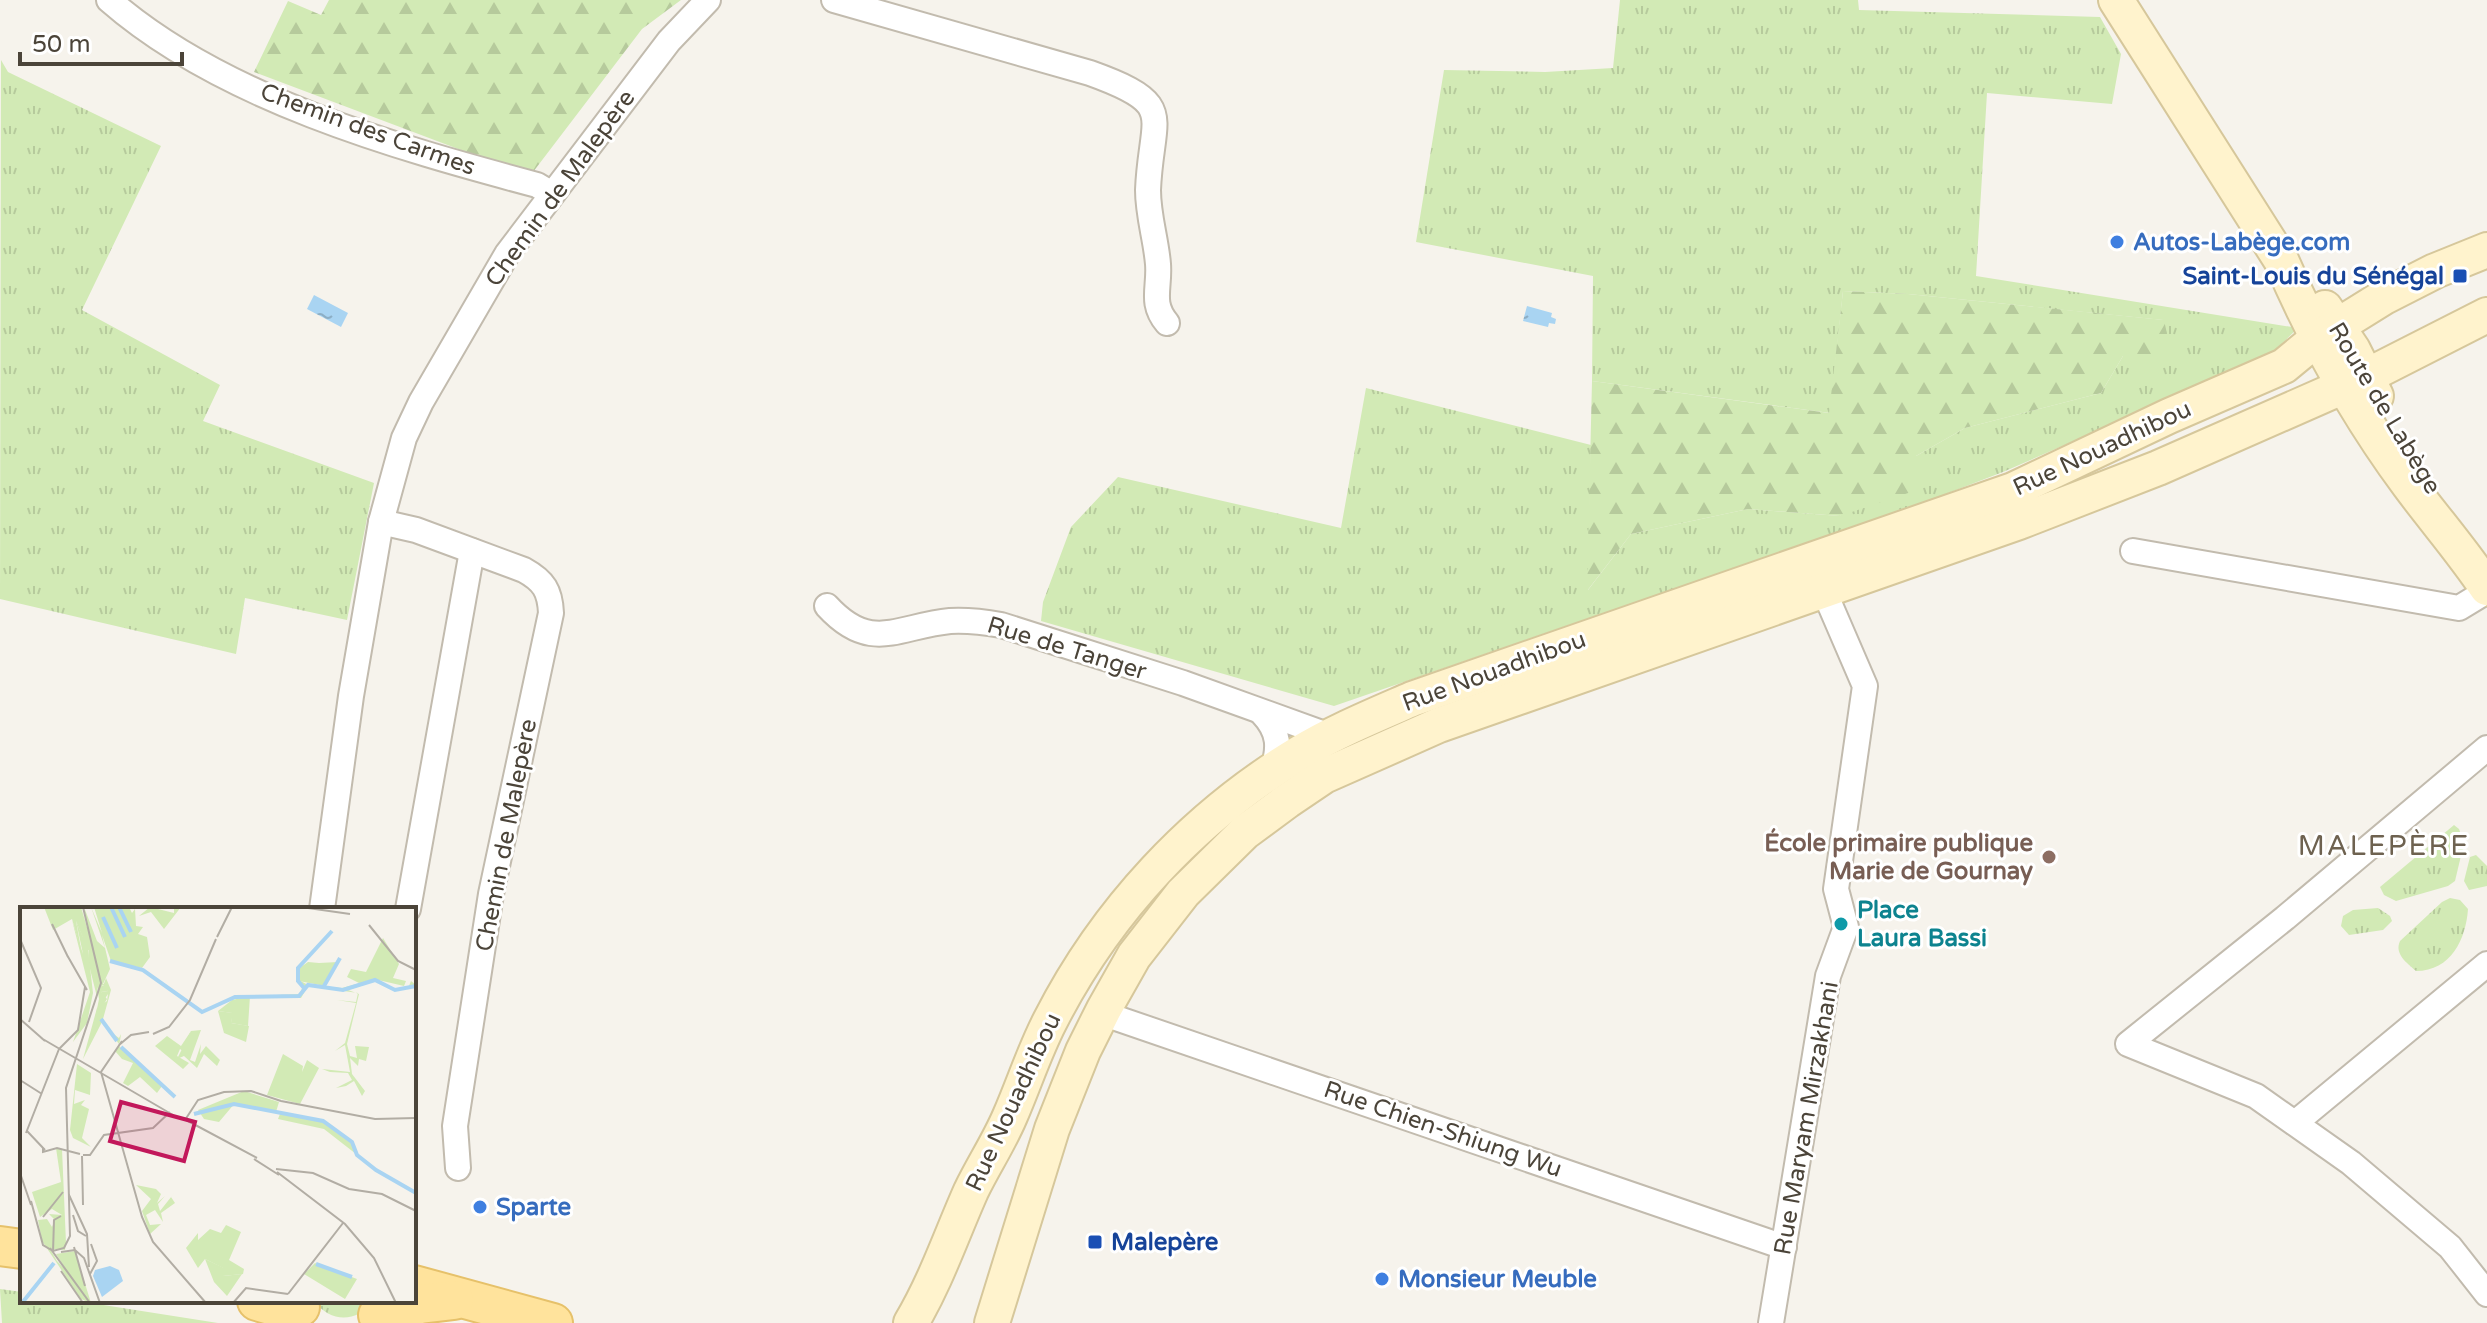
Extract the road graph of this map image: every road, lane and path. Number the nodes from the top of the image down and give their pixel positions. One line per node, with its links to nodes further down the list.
1 (109, 0): 5 (street, Chemin des Carmes)
2 (708, 0): 5 (street, Chemin de Malepère)
3 (834, 0): 8 (street)
4 (2116, 0): 9 (street, Route de Labège)
5 (552, 194): 11 (street, Chemin de Malepère)
6 (2487, 250): 9 (street, Rue Nouadhibou)
7 (2487, 315): 10 (street, Rue Nouadhibou)
8 (1167, 323)
9 (2328, 331): 10 (street, Route de Labège); 18 (street, Rue Nouadhibou)
10 (2356, 381): 14 (street, Route de Labège); 15 (street, Rue Nouadhibou)
11 (381, 522): 12 (street, Chemin de Malepère); 21 (street, Chemin de Malepère)
12 (472, 551): 22 (street); 26 (street, Chemin de Malepère)
13 (2133, 551): 14 (street)
14 (2482, 582)
15 (1824, 591): 24 (street, Rue Nouadhibou); 28 (street, Rue Maryam Mirzakhani)
16 (827, 606): 17 (street, Rue de Tanger)
17 (1262, 713): 18 (street, Rue de Tanger); 20 (street)
18 (1330, 736): 20 (street, Rue Nouadhibou)
19 (2487, 748): 25 (street)
20 (1272, 772): 37 (street, Rue Nouadhibou)
21 (322, 907)
22 (408, 907)
23 (2487, 964): 25 (street)
24 (1104, 1009): 28 (street, Rue Chien-Shiung Wu); 38 (street, Rue Nouadhibou)
25 (2295, 1123): 31 (street)
26 (458, 1168)
27 (0, 1246): 29 (main road)
28 (1784, 1247): 39 (street, Rue Maryam Mirzakhani)
29 (20, 1249)
30 (416, 1285): 32 (main road)
31 (2487, 1294)
32 (467, 1298): 34 (main road); 36 (main road)
33 (264, 1303): 35 (main road)
34 (378, 1313)
35 (305, 1315)
36 (553, 1323)
37 (911, 1323)
38 (992, 1323)
39 (1771, 1323)

